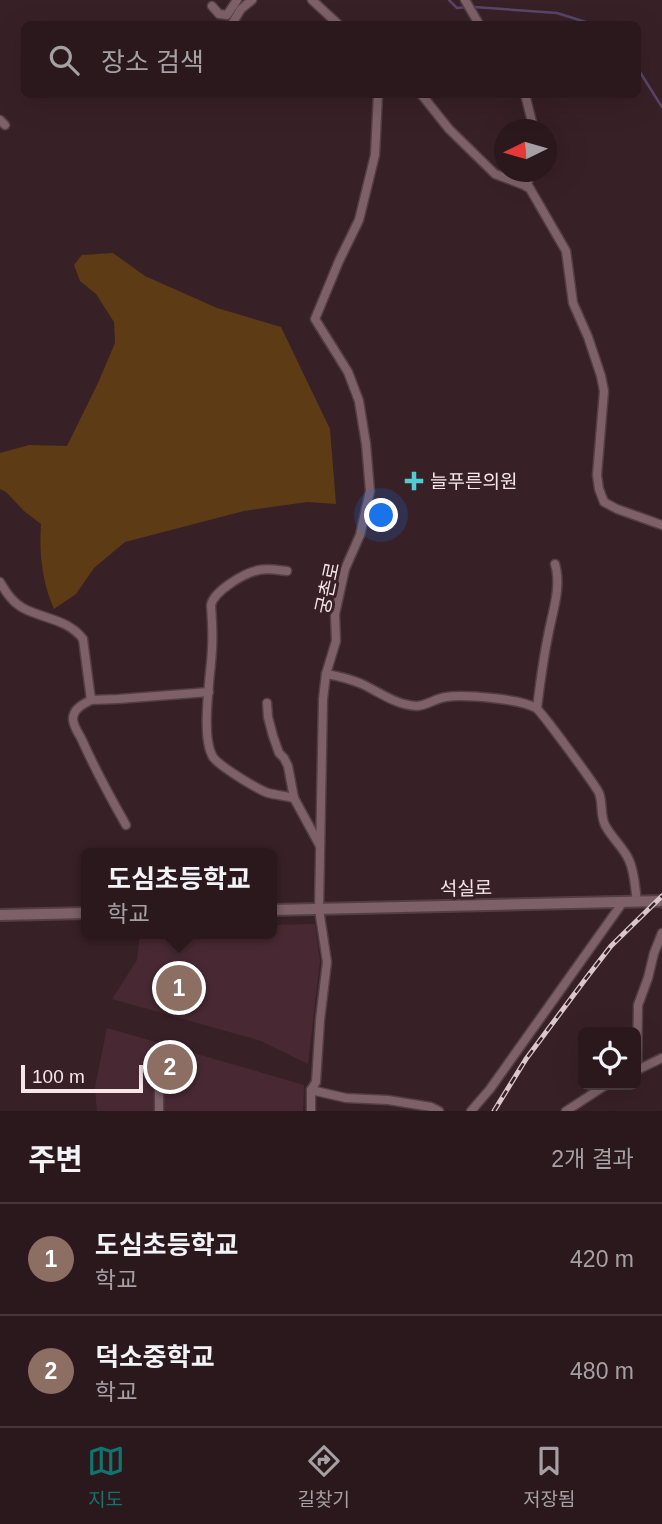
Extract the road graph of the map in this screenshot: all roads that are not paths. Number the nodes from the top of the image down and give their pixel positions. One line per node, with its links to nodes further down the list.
1 (237, 0): 5 (street)
2 (252, 0): 6 (street)
3 (312, 0): 7 (street)
4 (465, 1): 8 (street)
5 (212, 6)
6 (234, 21)
7 (335, 21)
8 (477, 21)
9 (378, 98): 19 (street, 궁촌로)
10 (424, 98): 14 (street)
11 (525, 98): 12 (street)
12 (531, 119)
13 (528, 182): 14 (street)
14 (527, 187): 15 (street)
15 (662, 525)
16 (555, 564): 23 (street)
17 (286, 571): 20 (street)
18 (0, 582): 21 (street)
19 (326, 674): 23 (street); 26 (street, 궁촌로)
20 (209, 692): 21 (street); 24 (street)
21 (91, 699): 25 (street)
22 (267, 703): 24 (street)
23 (537, 708): 29 (street)
24 (295, 798): 26 (street)
25 (125, 825)
26 (320, 846): 30 (street, 궁촌로)
27 (662, 901): 29 (street, 석실로)
28 (623, 902): 29 (street, 석실로); 30 (street, 석실로); 44 (street)
29 (637, 902)
30 (319, 909): 31 (street, 석실로); 39 (street, 궁촌로)
31 (277, 910)
32 (81, 913): 33 (street)
33 (0, 915)
34 (662, 933): 35 (street)
35 (638, 1027)
36 (662, 1058): 37 (street)
37 (641, 1069)
38 (159, 1078): 41 (street)
39 (311, 1090): 42 (street, 궁촌로); 43 (street)
40 (598, 1090): 45 (street)
41 (159, 1111)
42 (311, 1111)
43 (439, 1111)
44 (471, 1111)
45 (566, 1111)

